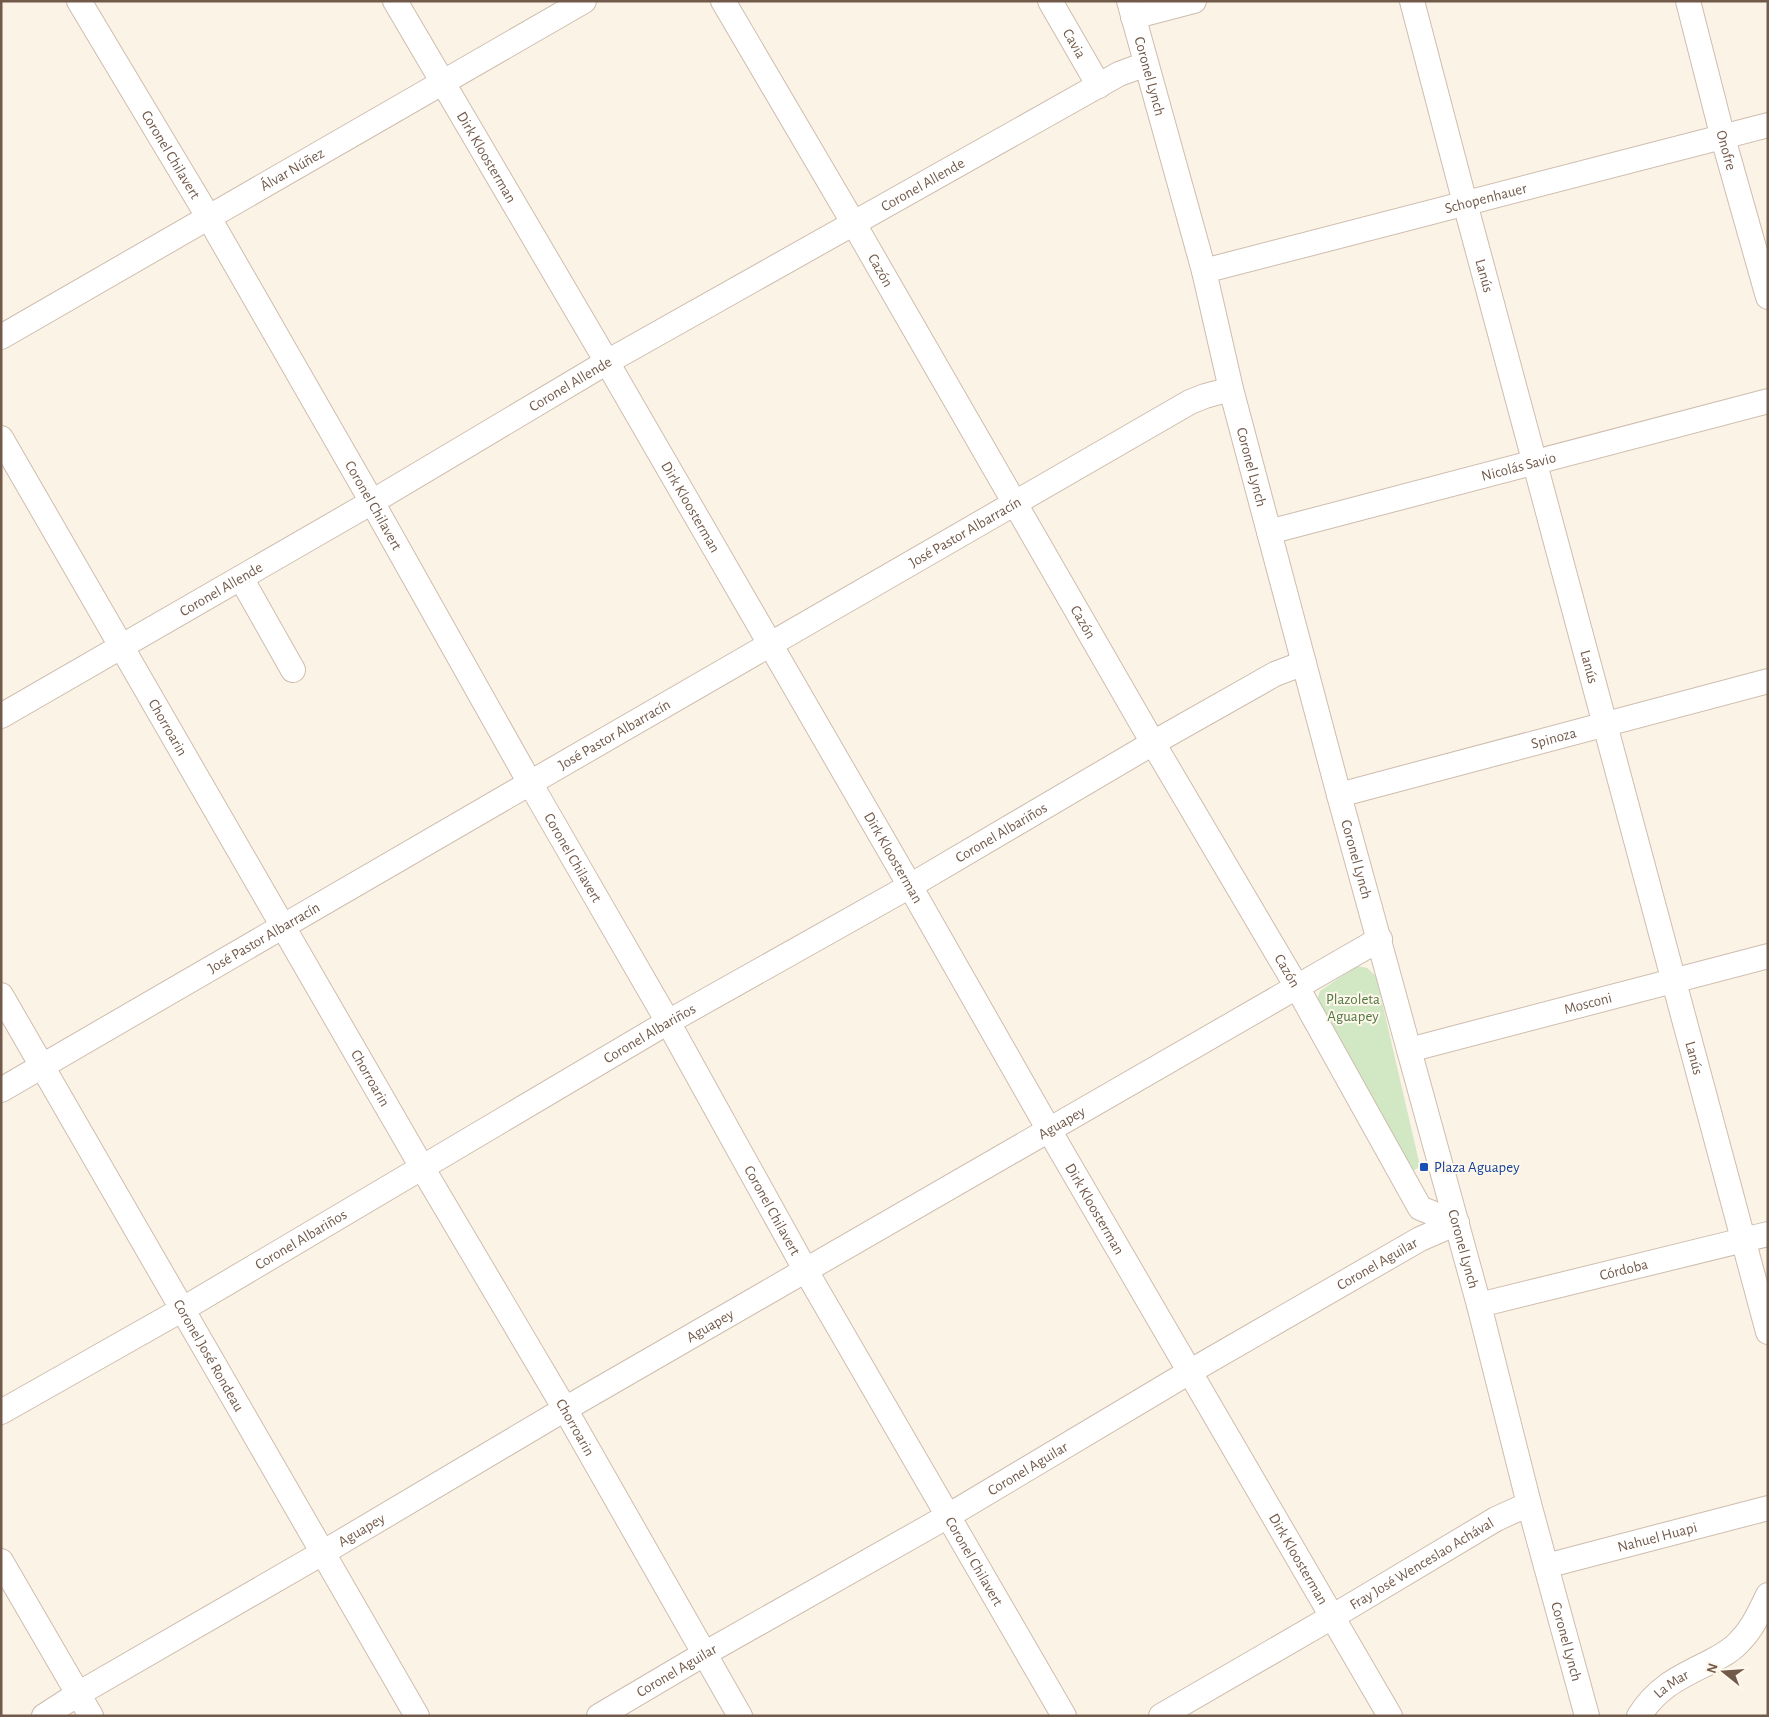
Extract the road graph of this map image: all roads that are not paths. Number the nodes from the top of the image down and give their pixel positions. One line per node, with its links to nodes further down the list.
1 (79, 1): 16 (street, Coronel Chilavert)
2 (395, 1): 11 (street, Dirk Kloosterman)
3 (584, 1): 11 (street, Álvar Núñez)
4 (723, 1): 17 (street, Cazón)
5 (1050, 1): 12 (street, Cavia)
6 (1194, 1): 9 (street)
7 (1412, 1): 15 (street, Lanús)
8 (1688, 1): 14 (street, Onofre)
9 (1131, 9): 10 (street, Coronel Lynch)
10 (1146, 64): 12 (street, Coronel Allende); 18 (street, Coronel Lynch)
11 (442, 82): 16 (street, Álvar Núñez); 21 (street, Dirk Kloosterman)
12 (1099, 86): 17 (street, Coronel Allende)
13 (1768, 125): 14 (street, Schopenhauer)
14 (1723, 138): 15 (street, Schopenhauer); 19 (street, Onofre)
15 (1464, 203): 18 (street, Schopenhauer); 25 (street, Lanús)
16 (209, 218): 20 (street, Álvar Núñez); 26 (street, Coronel Chilavert)
17 (854, 224): 21 (street, Coronel Allende); 27 (street, Cazón)
18 (1204, 271): 22 (street, Coronel Lynch)
19 (1768, 297)
20 (1, 337)
21 (607, 362): 26 (street, Coronel Allende); 30 (street, Dirk Kloosterman)
22 (1231, 389): 27 (street, José Pastor Albarracín); 28 (street, Coronel Lynch)
23 (1768, 401): 25 (street, Nicolás Savio)
24 (1, 438): 31 (street, Chorroarin)
25 (1534, 463): 28 (street, Nicolás Savio); 36 (street, Lanús)
26 (372, 502): 29 (street, Coronel Allende); 38 (street, Coronel Chilavert)
27 (1014, 503): 30 (street, José Pastor Albarracín); 37 (street, Cazón)
28 (1269, 532): 32 (street, Coronel Lynch)
29 (241, 578): 31 (street, Coronel Allende); 33 (street)
30 (770, 645): 38 (street, José Pastor Albarracín); 40 (street, Dirk Kloosterman)
31 (121, 647): 35 (street, Coronel Allende); 41 (street, Chorroarin)
32 (1304, 663): 37 (street, Coronel Albariños); 39 (street, Coronel Lynch)
33 (293, 670)
34 (1768, 681): 36 (street, Spinoza)
35 (1, 716)
36 (1606, 725): 39 (street, Spinoza); 44 (street, Lanús)
37 (1153, 743): 40 (street, Coronel Albariños); 45 (street, Cazón)
38 (530, 783): 41 (street, José Pastor Albarracín); 47 (street, Coronel Chilavert)
39 (1340, 795): 42 (street, Coronel Lynch)
40 (910, 886): 47 (street, Coronel Albariños); 51 (street, Dirk Kloosterman)
41 (284, 926): 49 (street, José Pastor Albarracín); 52 (street, Chorroarin)
42 (1380, 939): 45 (street, Aguapey); 48 (street, Coronel Lynch)
43 (1768, 956): 44 (street, Mosconi)
44 (1674, 981): 48 (street, Mosconi); 55 (street, Lanús)
45 (1297, 986): 51 (street, Aguapey); 53 (street, Cazón)
46 (1, 995): 49 (street, Coronel José Rondeau)
47 (668, 1022): 52 (street, Coronel Albariños); 56 (street, Coronel Chilavert)
48 (1409, 1050): 53 (street, Coronel Lynch)
49 (42, 1066): 50 (street, José Pastor Albarracín); 58 (street, Coronel José Rondeau)
50 (1, 1090)
51 (1049, 1130): 56 (street, Aguapey); 60 (street, Dirk Kloosterman)
52 (423, 1169): 58 (street, Coronel Albariños); 61 (street, Chorroarin)
53 (1457, 1223): 57 (street, Coronel Lynch); 60 (street, Coronel Aguilar)
54 (1768, 1234): 55 (street, Córdoba)
55 (1744, 1241): 57 (street, Córdoba); 59 (street, Lanús)
56 (806, 1271): 61 (street, Aguapey); 65 (street, Coronel Chilavert)
57 (1479, 1305): 63 (street, Coronel Lynch)
58 (183, 1309): 62 (street, Coronel Albariños); 66 (street, Coronel José Rondeau)
59 (1768, 1332)
60 (1191, 1371): 65 (street, Coronel Aguilar); 70 (street, Dirk Kloosterman)
61 (565, 1409): 66 (street, Aguapey); 71 (street, Chorroarin)
62 (1, 1412)
63 (1529, 1504): 68 (street, Coronel Lynch); 70 (street, Fray José Wenceslao Achával)
64 (1768, 1508): 68 (street, Nahuel Huapi)
65 (948, 1516): 71 (street, Coronel Aguilar); 78 (street, Coronel Chilavert)
66 (324, 1552): 72 (street, Aguapey); 75 (street, Coronel José Rondeau)
67 (1, 1561): 72 (street)
68 (1546, 1566): 81 (street, Coronel Lynch)
69 (1768, 1595): 82 (street, La Mar)
70 (1332, 1618): 79 (street, Fray José Wenceslao Achával); 80 (street, Dirk Kloosterman)
71 (704, 1654): 76 (street, Coronel Aguilar); 77 (street, Chorroarin)
72 (78, 1694): 73 (street, Aguapey); 74 (street)
73 (44, 1716)
74 (91, 1716)
75 (417, 1716)
76 (598, 1716)
77 (740, 1716)
78 (1064, 1716)
79 (1161, 1716)
80 (1390, 1716)
81 (1587, 1716)
82 (1639, 1716)

